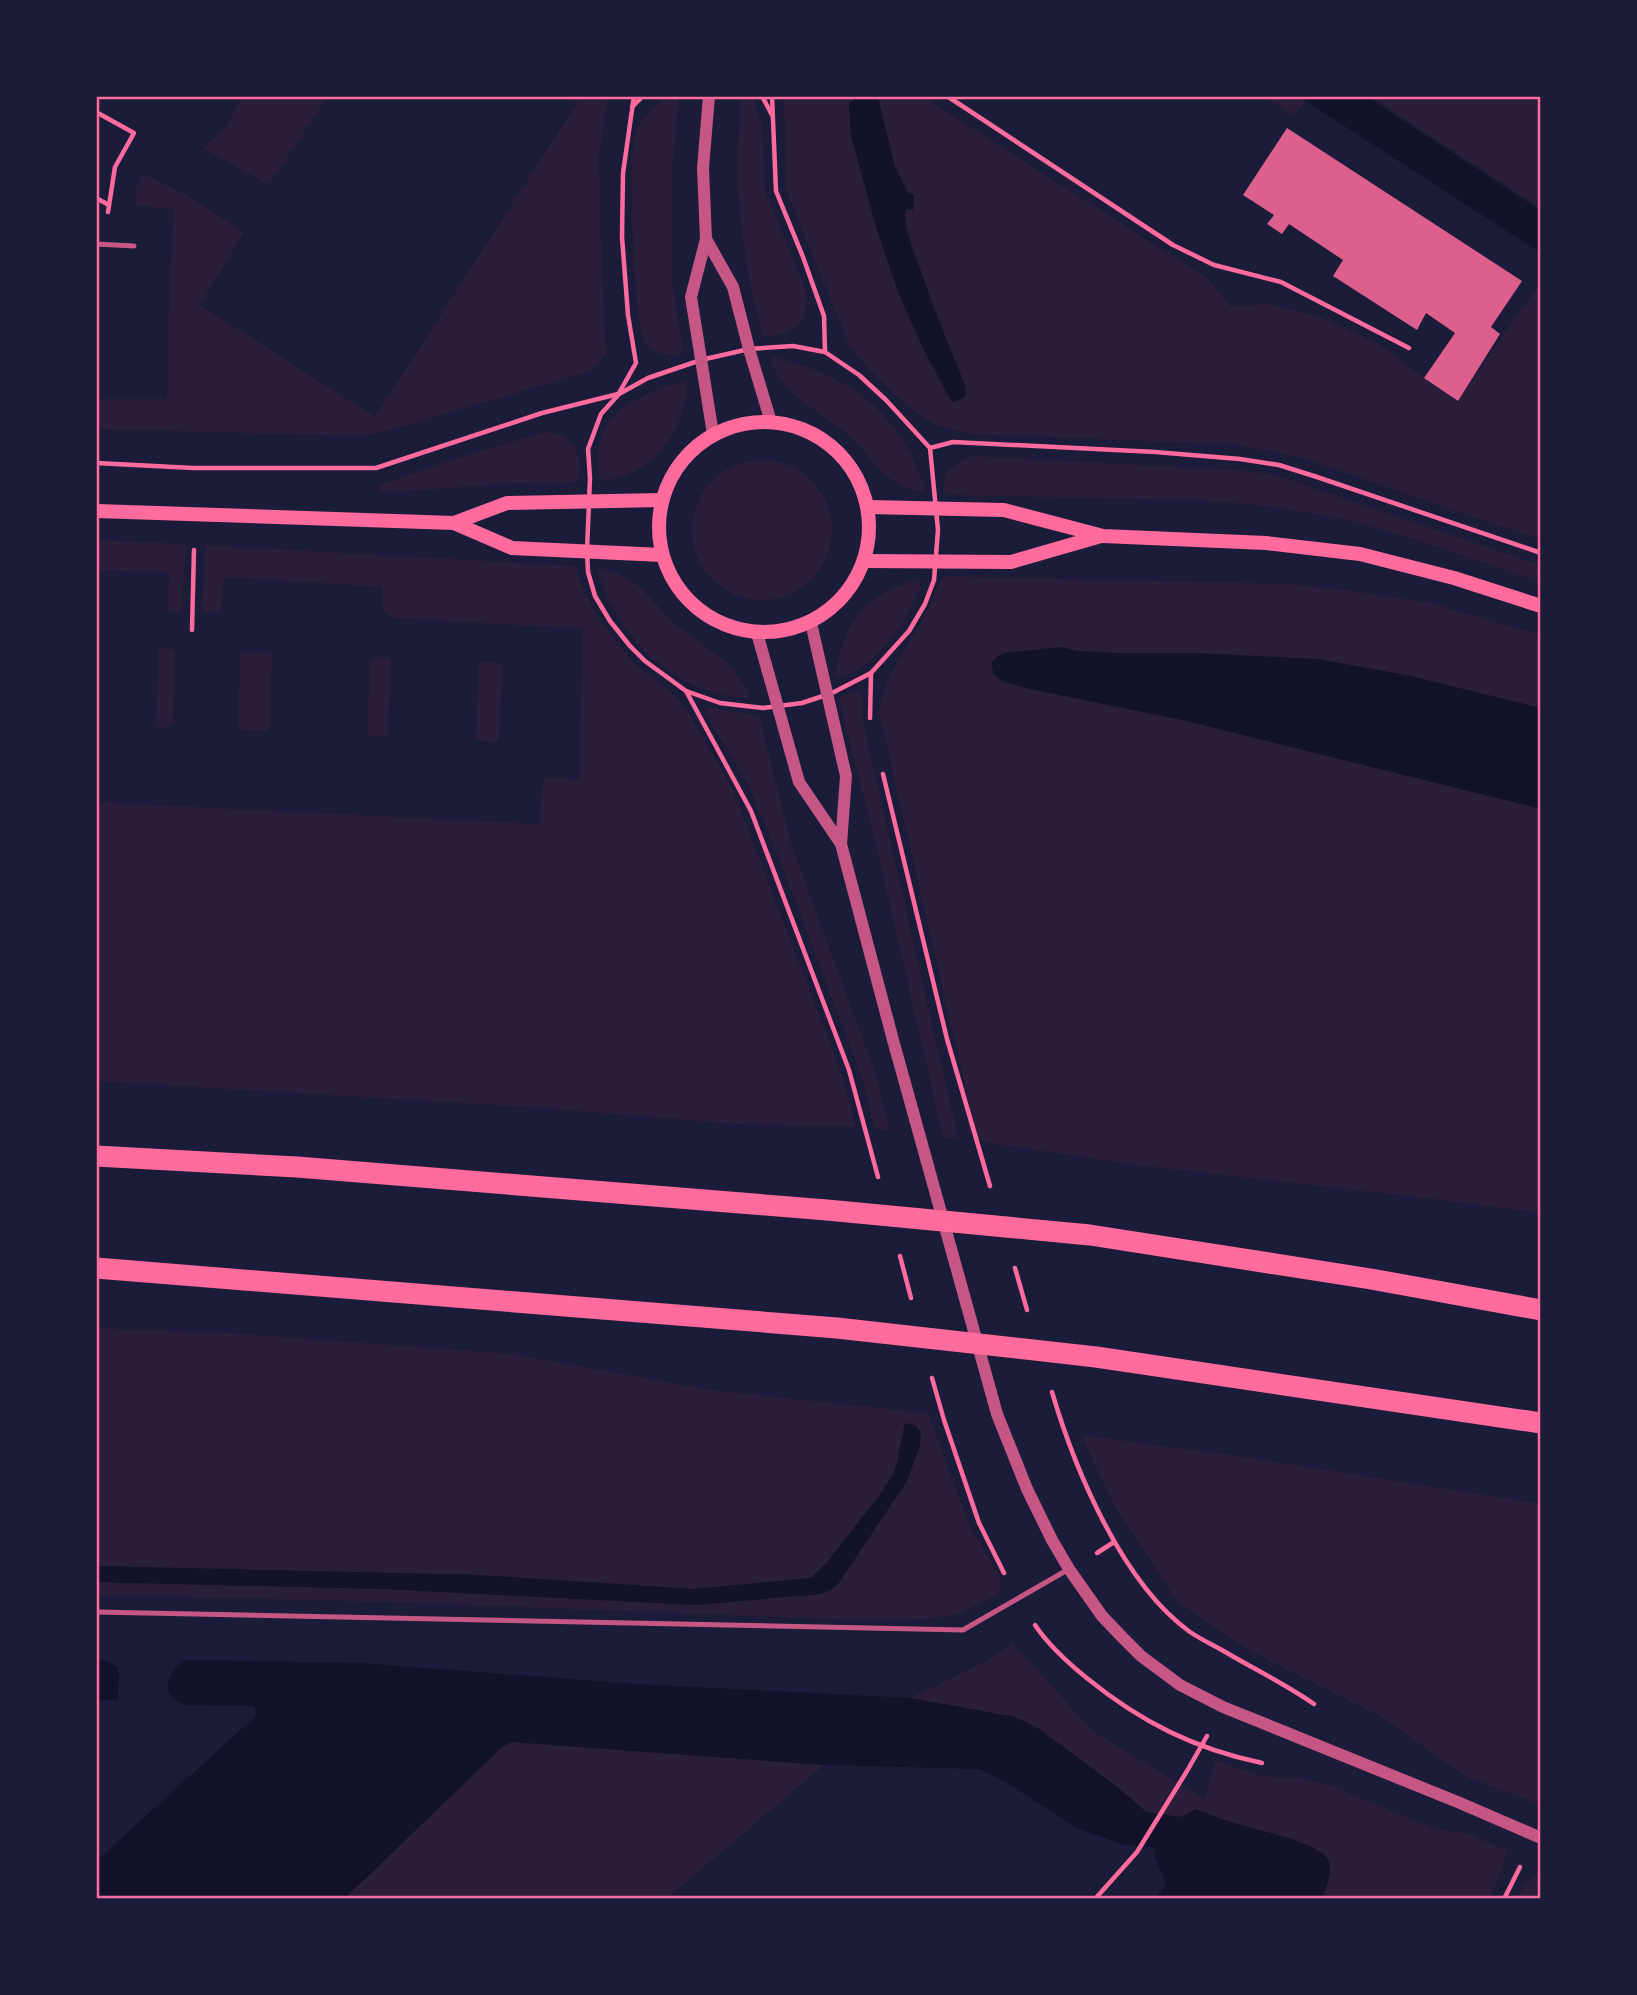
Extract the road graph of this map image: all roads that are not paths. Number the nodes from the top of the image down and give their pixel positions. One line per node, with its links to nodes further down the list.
1 (709, 96): 2 (street)
2 (706, 239): 5 (street); 6 (street)
3 (100, 244): 4 (lane)
4 (134, 246)
5 (771, 422): 6 (main road); 8 (main road)
6 (713, 434): 7 (main road)
7 (662, 500): 10 (main road); 12 (main road)
8 (868, 507): 11 (main road); 13 (main road)
9 (96, 511): 10 (main road)
10 (454, 523): 12 (main road)
11 (1102, 536): 13 (main road); 14 (main road)
12 (662, 555): 16 (main road)
13 (865, 561): 15 (main road)
14 (1541, 606)
15 (811, 623): 16 (main road); 17 (street)
16 (757, 633): 17 (street)
17 (841, 844): 22 (street)
18 (96, 1156): 20 (highway)
19 (96, 1268): 21 (highway)
20 (1541, 1310)
21 (1541, 1423)
22 (1069, 1569): 23 (lane); 24 (street)
23 (96, 1612)
24 (1541, 1838)

